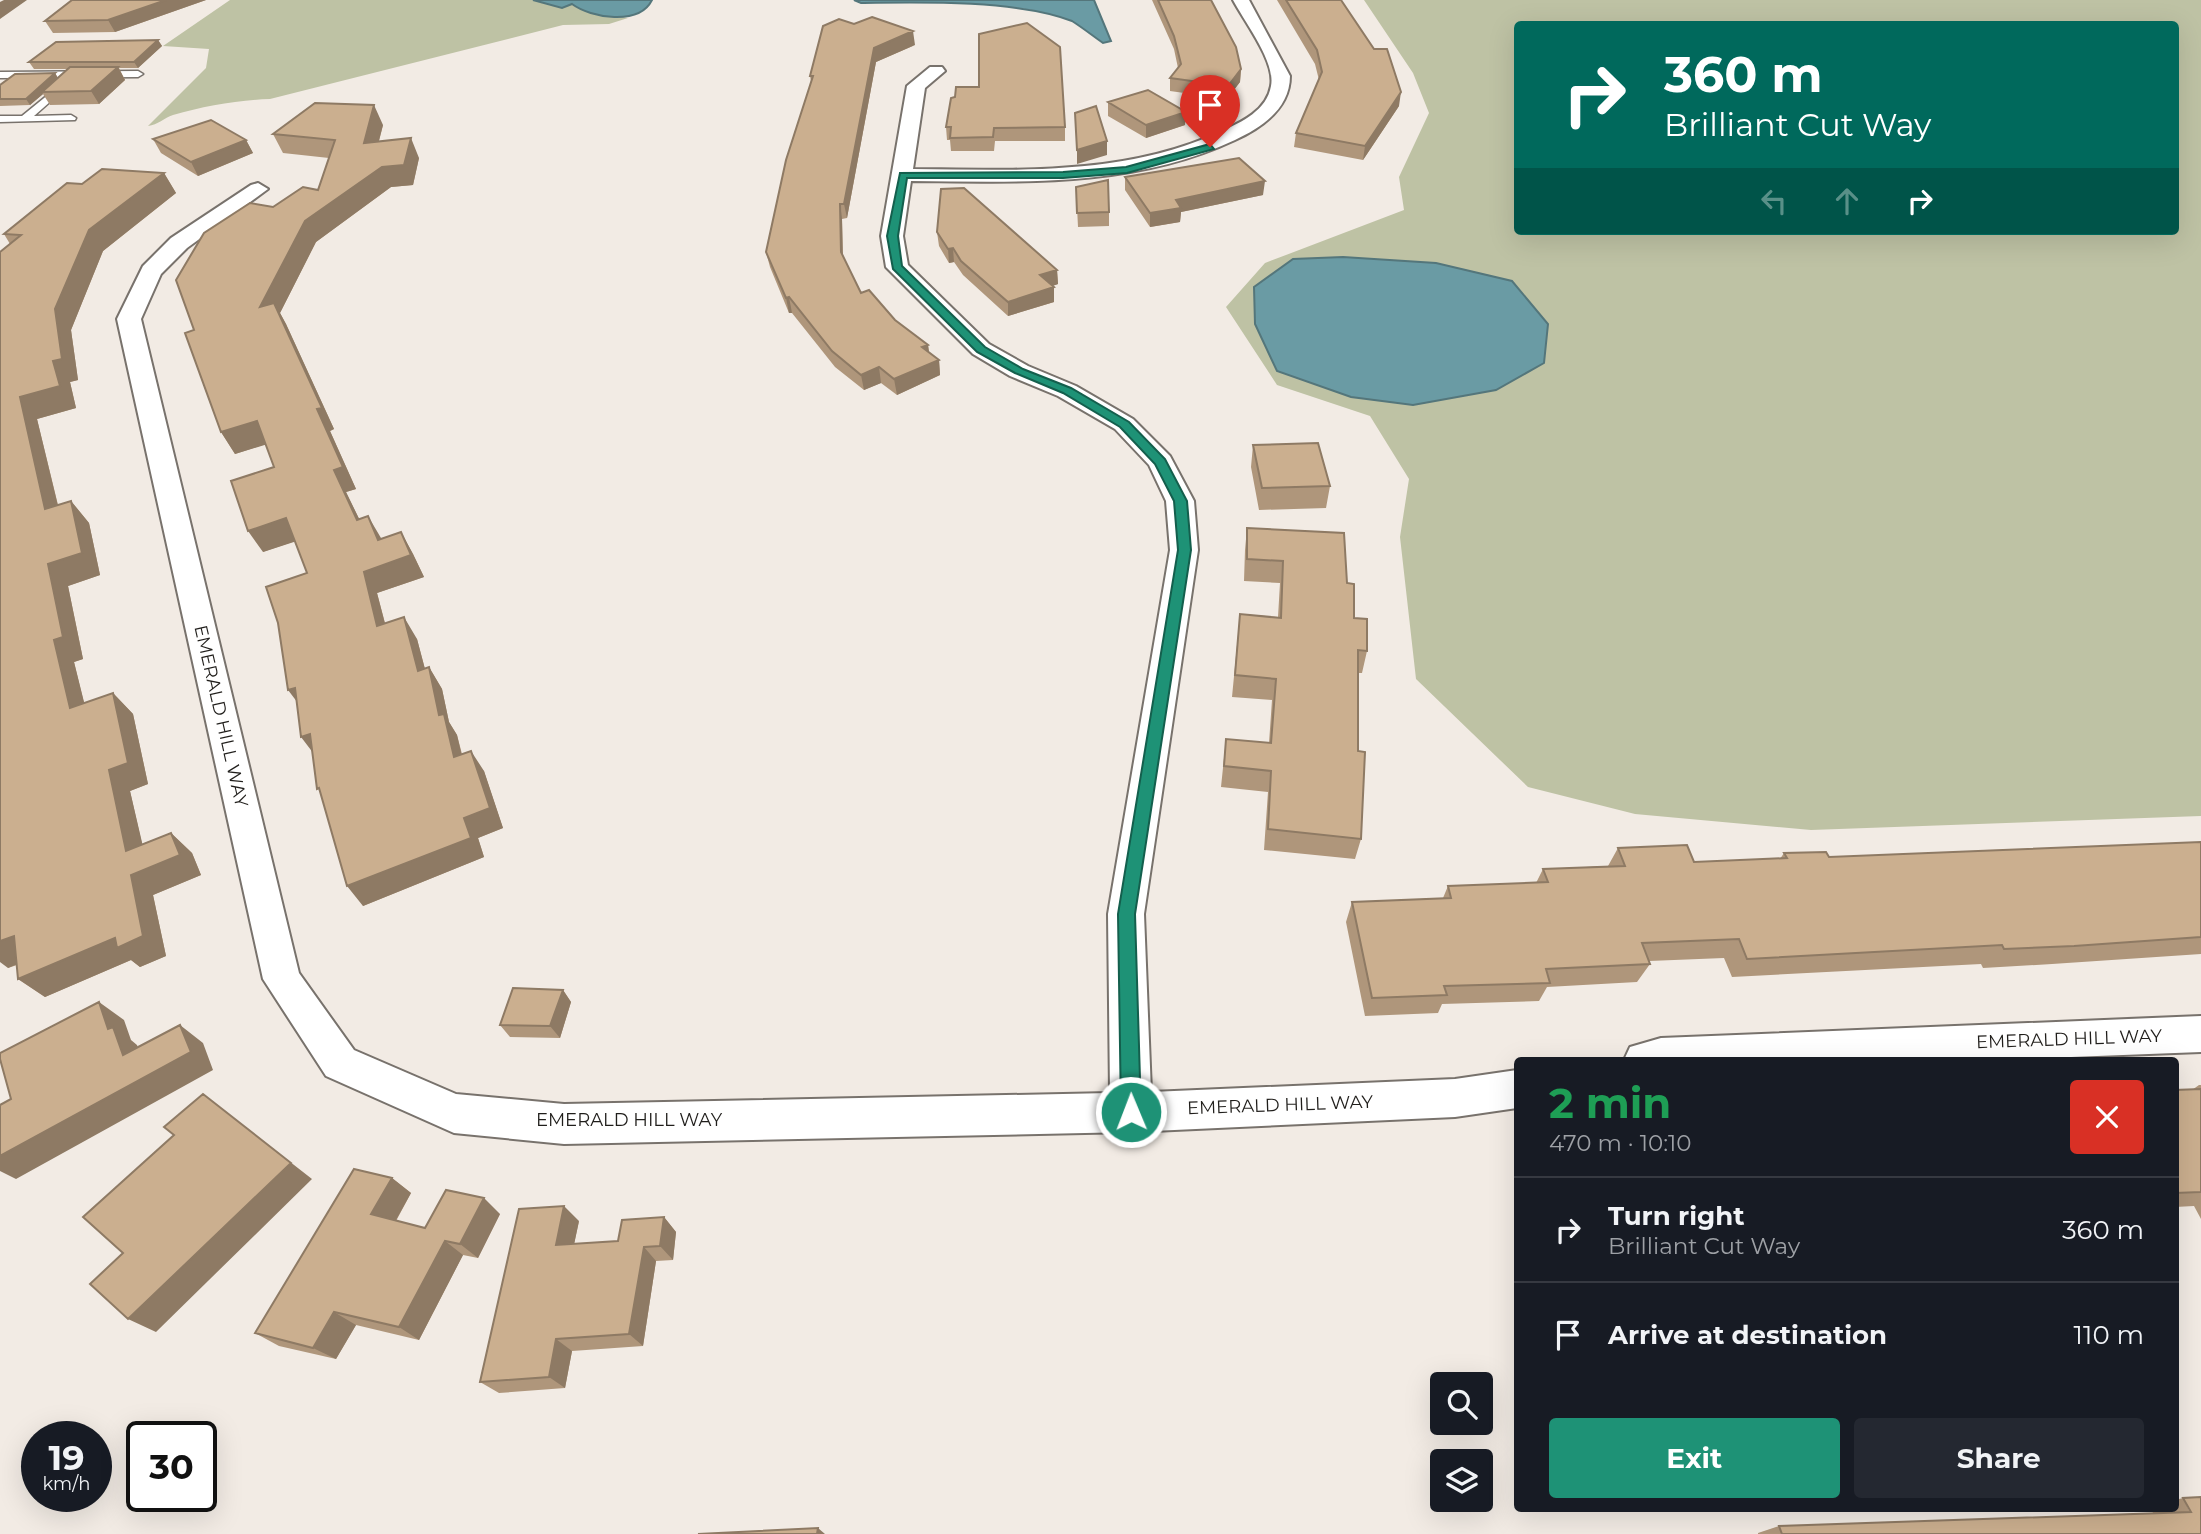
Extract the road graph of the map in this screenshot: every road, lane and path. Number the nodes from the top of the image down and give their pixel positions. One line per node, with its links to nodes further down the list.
1 (1241, 0): 9 (street)
2 (936, 71): 9 (street)
3 (75, 74): 4 (lane); 5 (lane); 6 (lane)
4 (138, 74)
5 (0, 75)
6 (25, 118): 7 (lane); 8 (lane)
7 (71, 118)
8 (0, 119)
9 (903, 176): 14 (street)
10 (258, 189): 14 (street, EMERALD HILL WAY)
11 (2201, 1034): 12 (street, EMERALD HILL WAY)
12 (1657, 1057)
13 (1514, 1089): 14 (street, EMERALD HILL WAY)
14 (1131, 1112)

